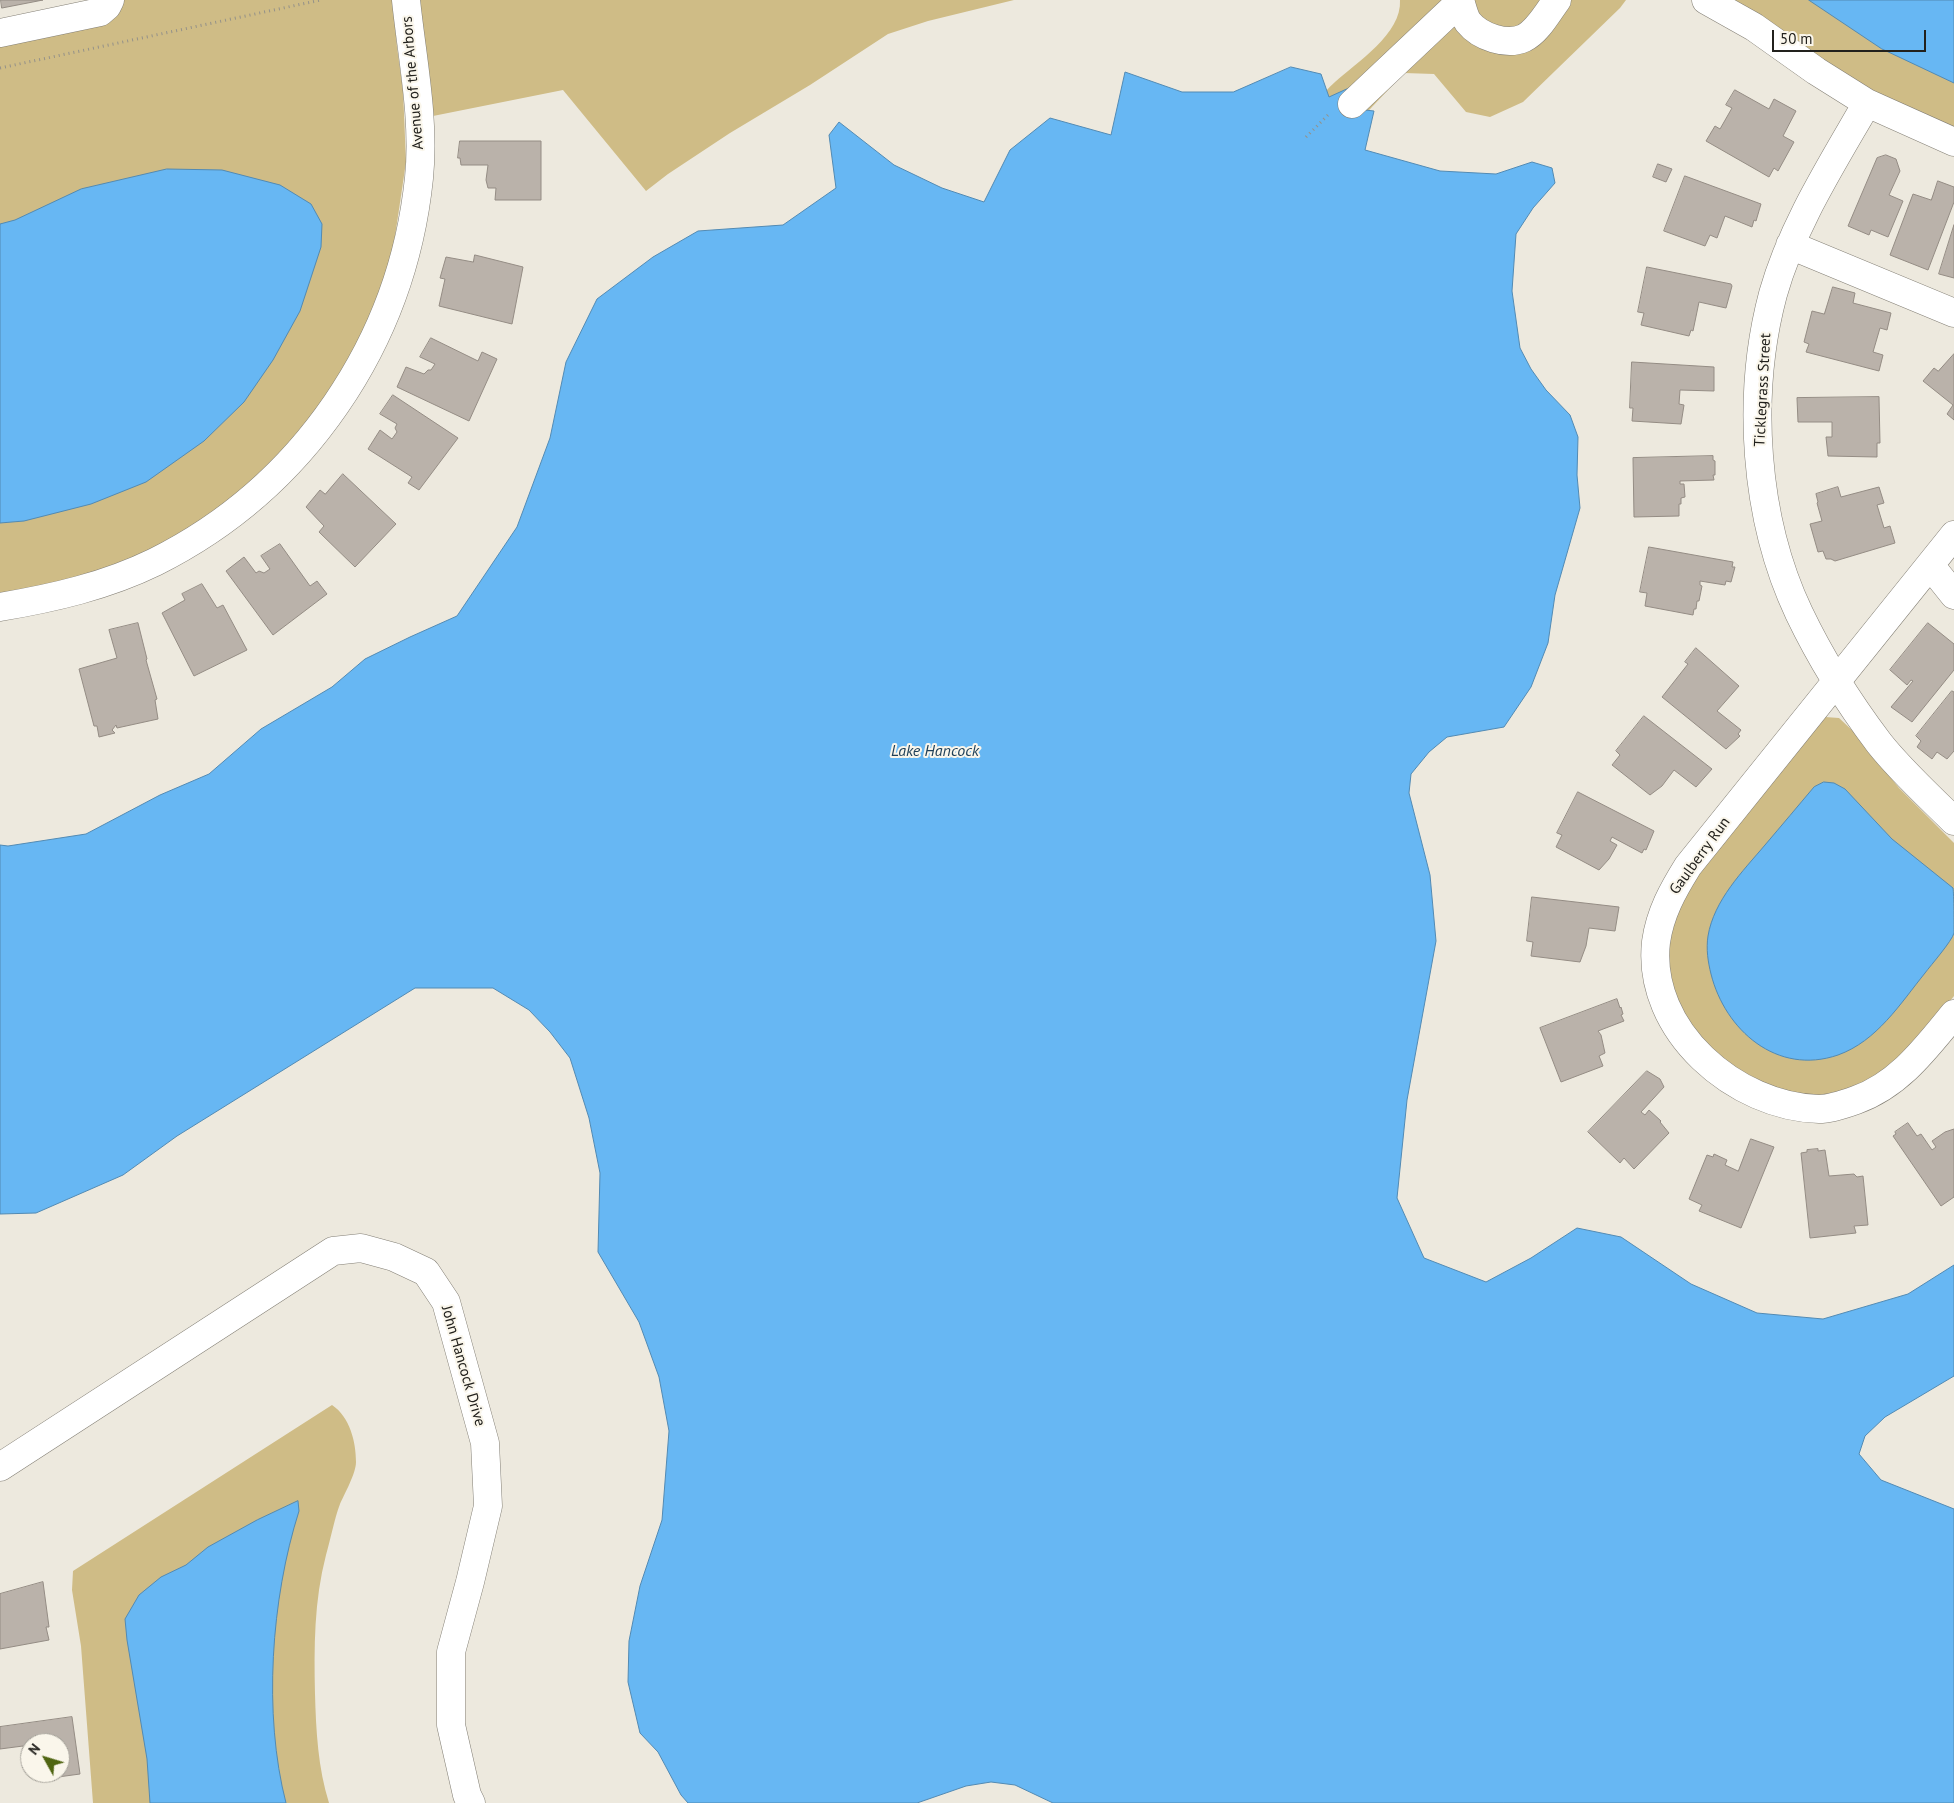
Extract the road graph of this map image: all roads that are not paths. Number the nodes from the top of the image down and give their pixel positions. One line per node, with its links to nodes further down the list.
1 (110, 0): 6 (street)
2 (406, 0): 15 (street, Avenue of the Arbors)
3 (1557, 0): 5 (street)
4 (1706, 0): 7 (street)
5 (1460, 1): 8 (street)
6 (0, 33)
7 (1867, 103): 9 (street); 10 (street, Ticklegrass Street)
8 (1352, 104)
9 (1954, 142)
10 (1790, 245): 11 (street); 16 (street, Ticklegrass Street)
11 (1954, 313)
12 (1954, 535): 13 (street, Gaulberry Run)
13 (1930, 565): 14 (street); 16 (street, Gaulberry Run)
14 (1954, 595)
15 (0, 606)
16 (1837, 682): 17 (street, Ticklegrass Street); 18 (street, Gaulberry Run)
17 (1954, 821)
18 (1954, 1014)
19 (0, 1467): 20 (street, John Hancock Drive)
20 (471, 1803)

